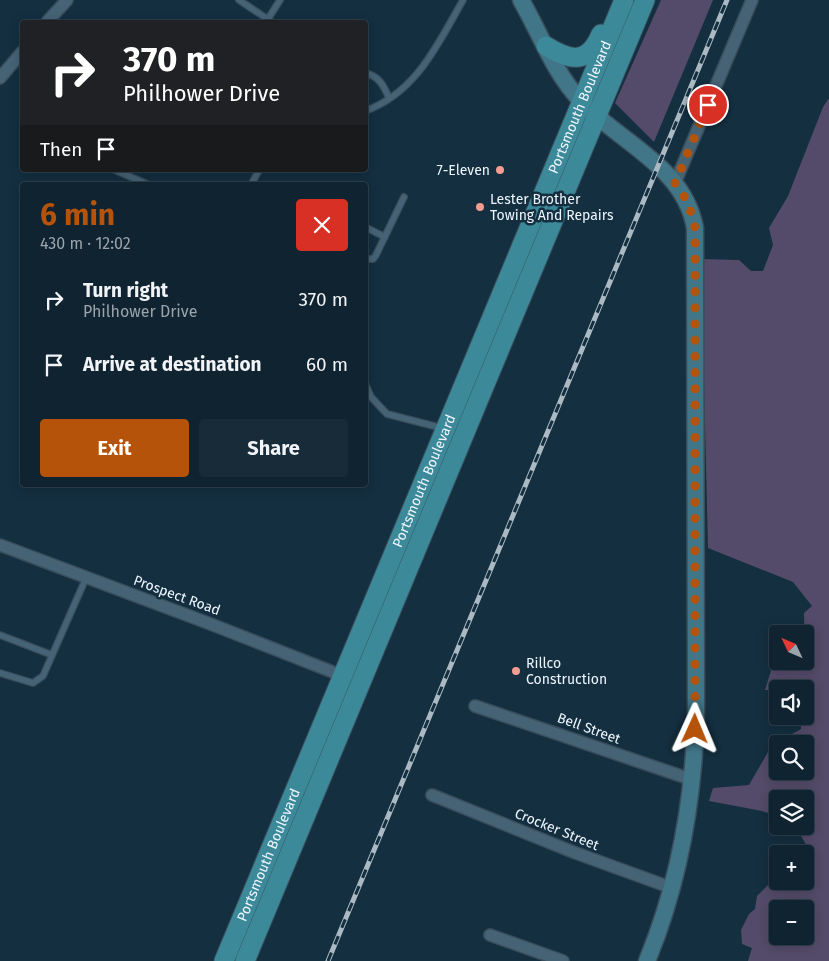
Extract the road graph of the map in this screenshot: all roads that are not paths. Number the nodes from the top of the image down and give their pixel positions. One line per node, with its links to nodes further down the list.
1 (67, 0): 10 (street)
2 (239, 0): 11 (lane)
3 (280, 0): 12 (lane)
4 (462, 0): 17 (lane)
5 (521, 0): 13 (main road)
6 (619, 0): 13 (main road)
7 (624, 0): 18 (main road, Portsmouth Boulevard)
8 (645, 0): 20 (main road, Portsmouth Boulevard)
9 (752, 0): 23 (street)
10 (50, 20)
11 (269, 20)
12 (270, 20)
13 (546, 46): 18 (main road)
14 (20, 54): 16 (street)
15 (368, 74): 17 (lane)
16 (0, 78)
17 (389, 98): 19 (lane)
18 (581, 102): 20 (main road); 29 (main road, Portsmouth Boulevard)
19 (368, 109)
20 (597, 116): 23 (main road); 31 (main road, Portsmouth Boulevard)
21 (120, 172): 22 (lane)
22 (142, 182)
23 (675, 183): 40 (main road)
24 (404, 197): 26 (lane)
25 (368, 228): 26 (lane)
26 (385, 237): 27 (lane)
27 (368, 259)
28 (368, 390): 29 (lane)
29 (445, 429): 30 (main road, Portsmouth Boulevard)
30 (434, 458): 31 (street); 37 (main road, Portsmouth Boulevard)
31 (452, 464): 38 (main road, Portsmouth Boulevard)
32 (0, 545): 33 (street, Prospect Road)
33 (86, 578): 35 (lane); 37 (street, Prospect Road)
34 (0, 635): 35 (lane)
35 (52, 655): 36 (lane)
36 (0, 673)
37 (341, 679): 38 (street, Prospect Road); 43 (main road, Portsmouth Boulevard)
38 (358, 689): 44 (main road, Portsmouth Boulevard)
39 (475, 706): 40 (street, Bell Street)
40 (693, 780): 42 (main road)
41 (432, 796): 42 (street, Crocker Street)
42 (672, 888): 49 (main road)
43 (245, 912): 44 (street); 46 (main road, Portsmouth Boulevard)
44 (263, 918): 47 (main road, Portsmouth Boulevard)
45 (490, 935): 48 (street)
46 (224, 961)
47 (245, 961)
48 (563, 961)
49 (647, 961)

